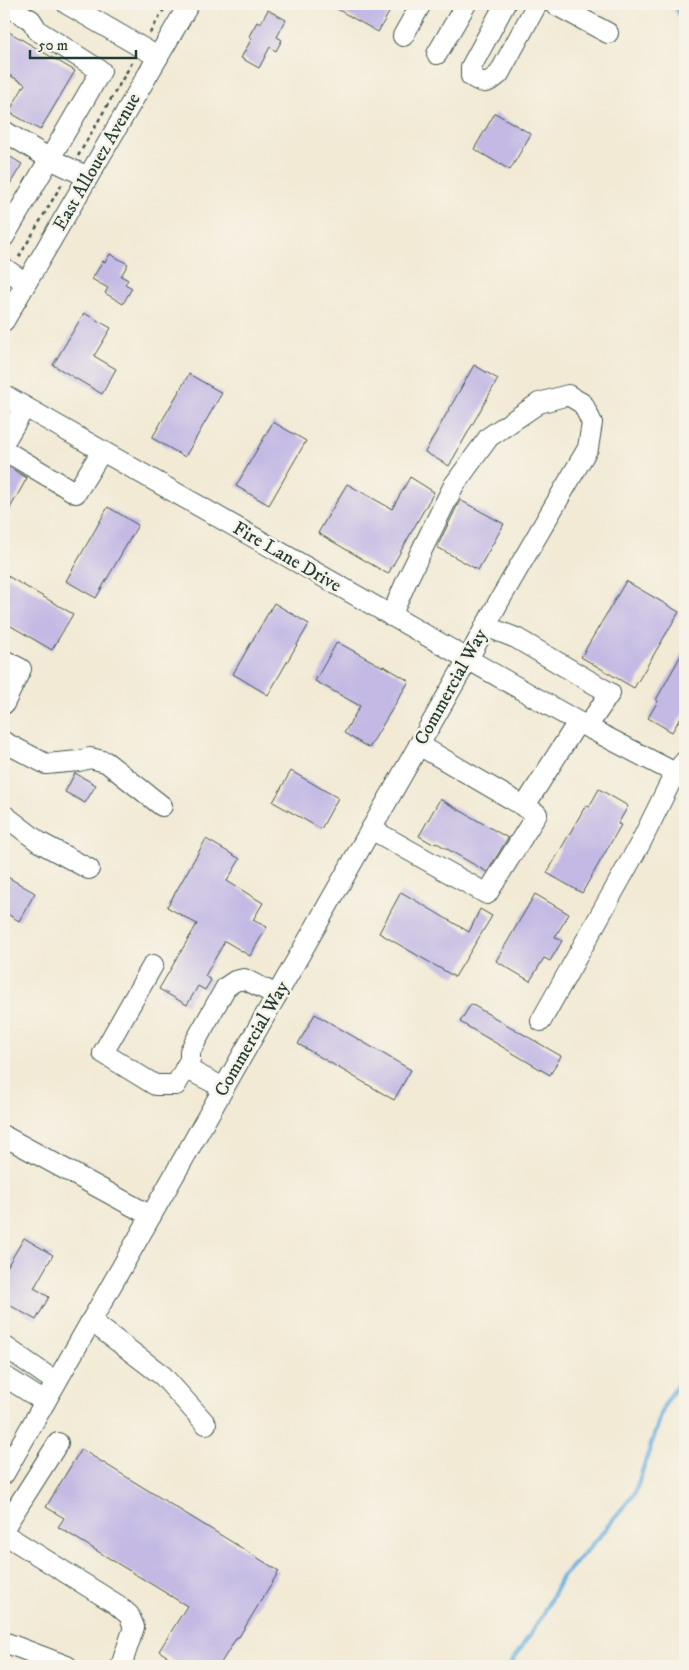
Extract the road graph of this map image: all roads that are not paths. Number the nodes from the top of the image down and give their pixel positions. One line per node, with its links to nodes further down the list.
1 (4, 4): 14 (street)
2 (66, 4): 11 (street)
3 (189, 4): 11 (street, East Allouez Avenue)
4 (421, 4): 10 (street)
5 (466, 4): 12 (street)
6 (505, 4): 7 (street)
7 (537, 4)
8 (554, 4): 9 (street)
9 (608, 34)
10 (403, 36)
11 (150, 52): 15 (street, East Allouez Avenue)
12 (437, 54)
13 (4, 132): 14 (street)
14 (50, 159): 15 (street); 16 (street)
15 (79, 173): 17 (street, East Allouez Avenue)
16 (4, 237)
17 (11, 274): 18 (street, East Allouez Avenue)
18 (4, 321)
19 (4, 395): 20 (street, Fire Lane Drive)
20 (25, 407): 21 (street); 23 (street, Fire Lane Drive)
21 (4, 442)
22 (4, 450): 23 (street)
23 (102, 451): 24 (street, Fire Lane Drive)
24 (391, 616): 25 (street, Commercial Way); 27 (street, Fire Lane Drive)
25 (485, 626): 27 (street, Commercial Way); 29 (street)
26 (4, 660): 28 (street)
27 (468, 660): 29 (street, Fire Lane Drive); 31 (street, Commercial Way)
28 (4, 704)
29 (578, 723): 32 (street, Fire Lane Drive); 34 (street)
30 (4, 742): 33 (street)
31 (419, 745): 34 (street); 36 (street, Commercial Way)
32 (682, 770): 40 (street)
33 (162, 806)
34 (524, 807): 36 (street)
35 (4, 815): 37 (street)
36 (371, 829): 39 (street, Commercial Way)
37 (89, 869)
38 (153, 965): 41 (street)
39 (277, 995): 41 (street); 42 (street, Commercial Way)
40 (541, 1021)
41 (187, 1060): 42 (street)
42 (224, 1088): 44 (street, Commercial Way)
43 (4, 1136): 44 (street)
44 (151, 1216): 45 (street, Commercial Way)
45 (91, 1321): 48 (street, Commercial Way); 50 (street)
46 (4, 1346): 48 (street)
47 (4, 1376): 49 (street)
48 (56, 1382): 49 (street, Commercial Way)
49 (45, 1402): 52 (street, Commercial Way)
50 (206, 1424)
51 (58, 1443): 53 (street)
52 (4, 1474)
53 (4, 1528)
54 (4, 1534): 57 (street)
55 (4, 1642): 56 (street)
56 (67, 1666)
57 (121, 1666)

